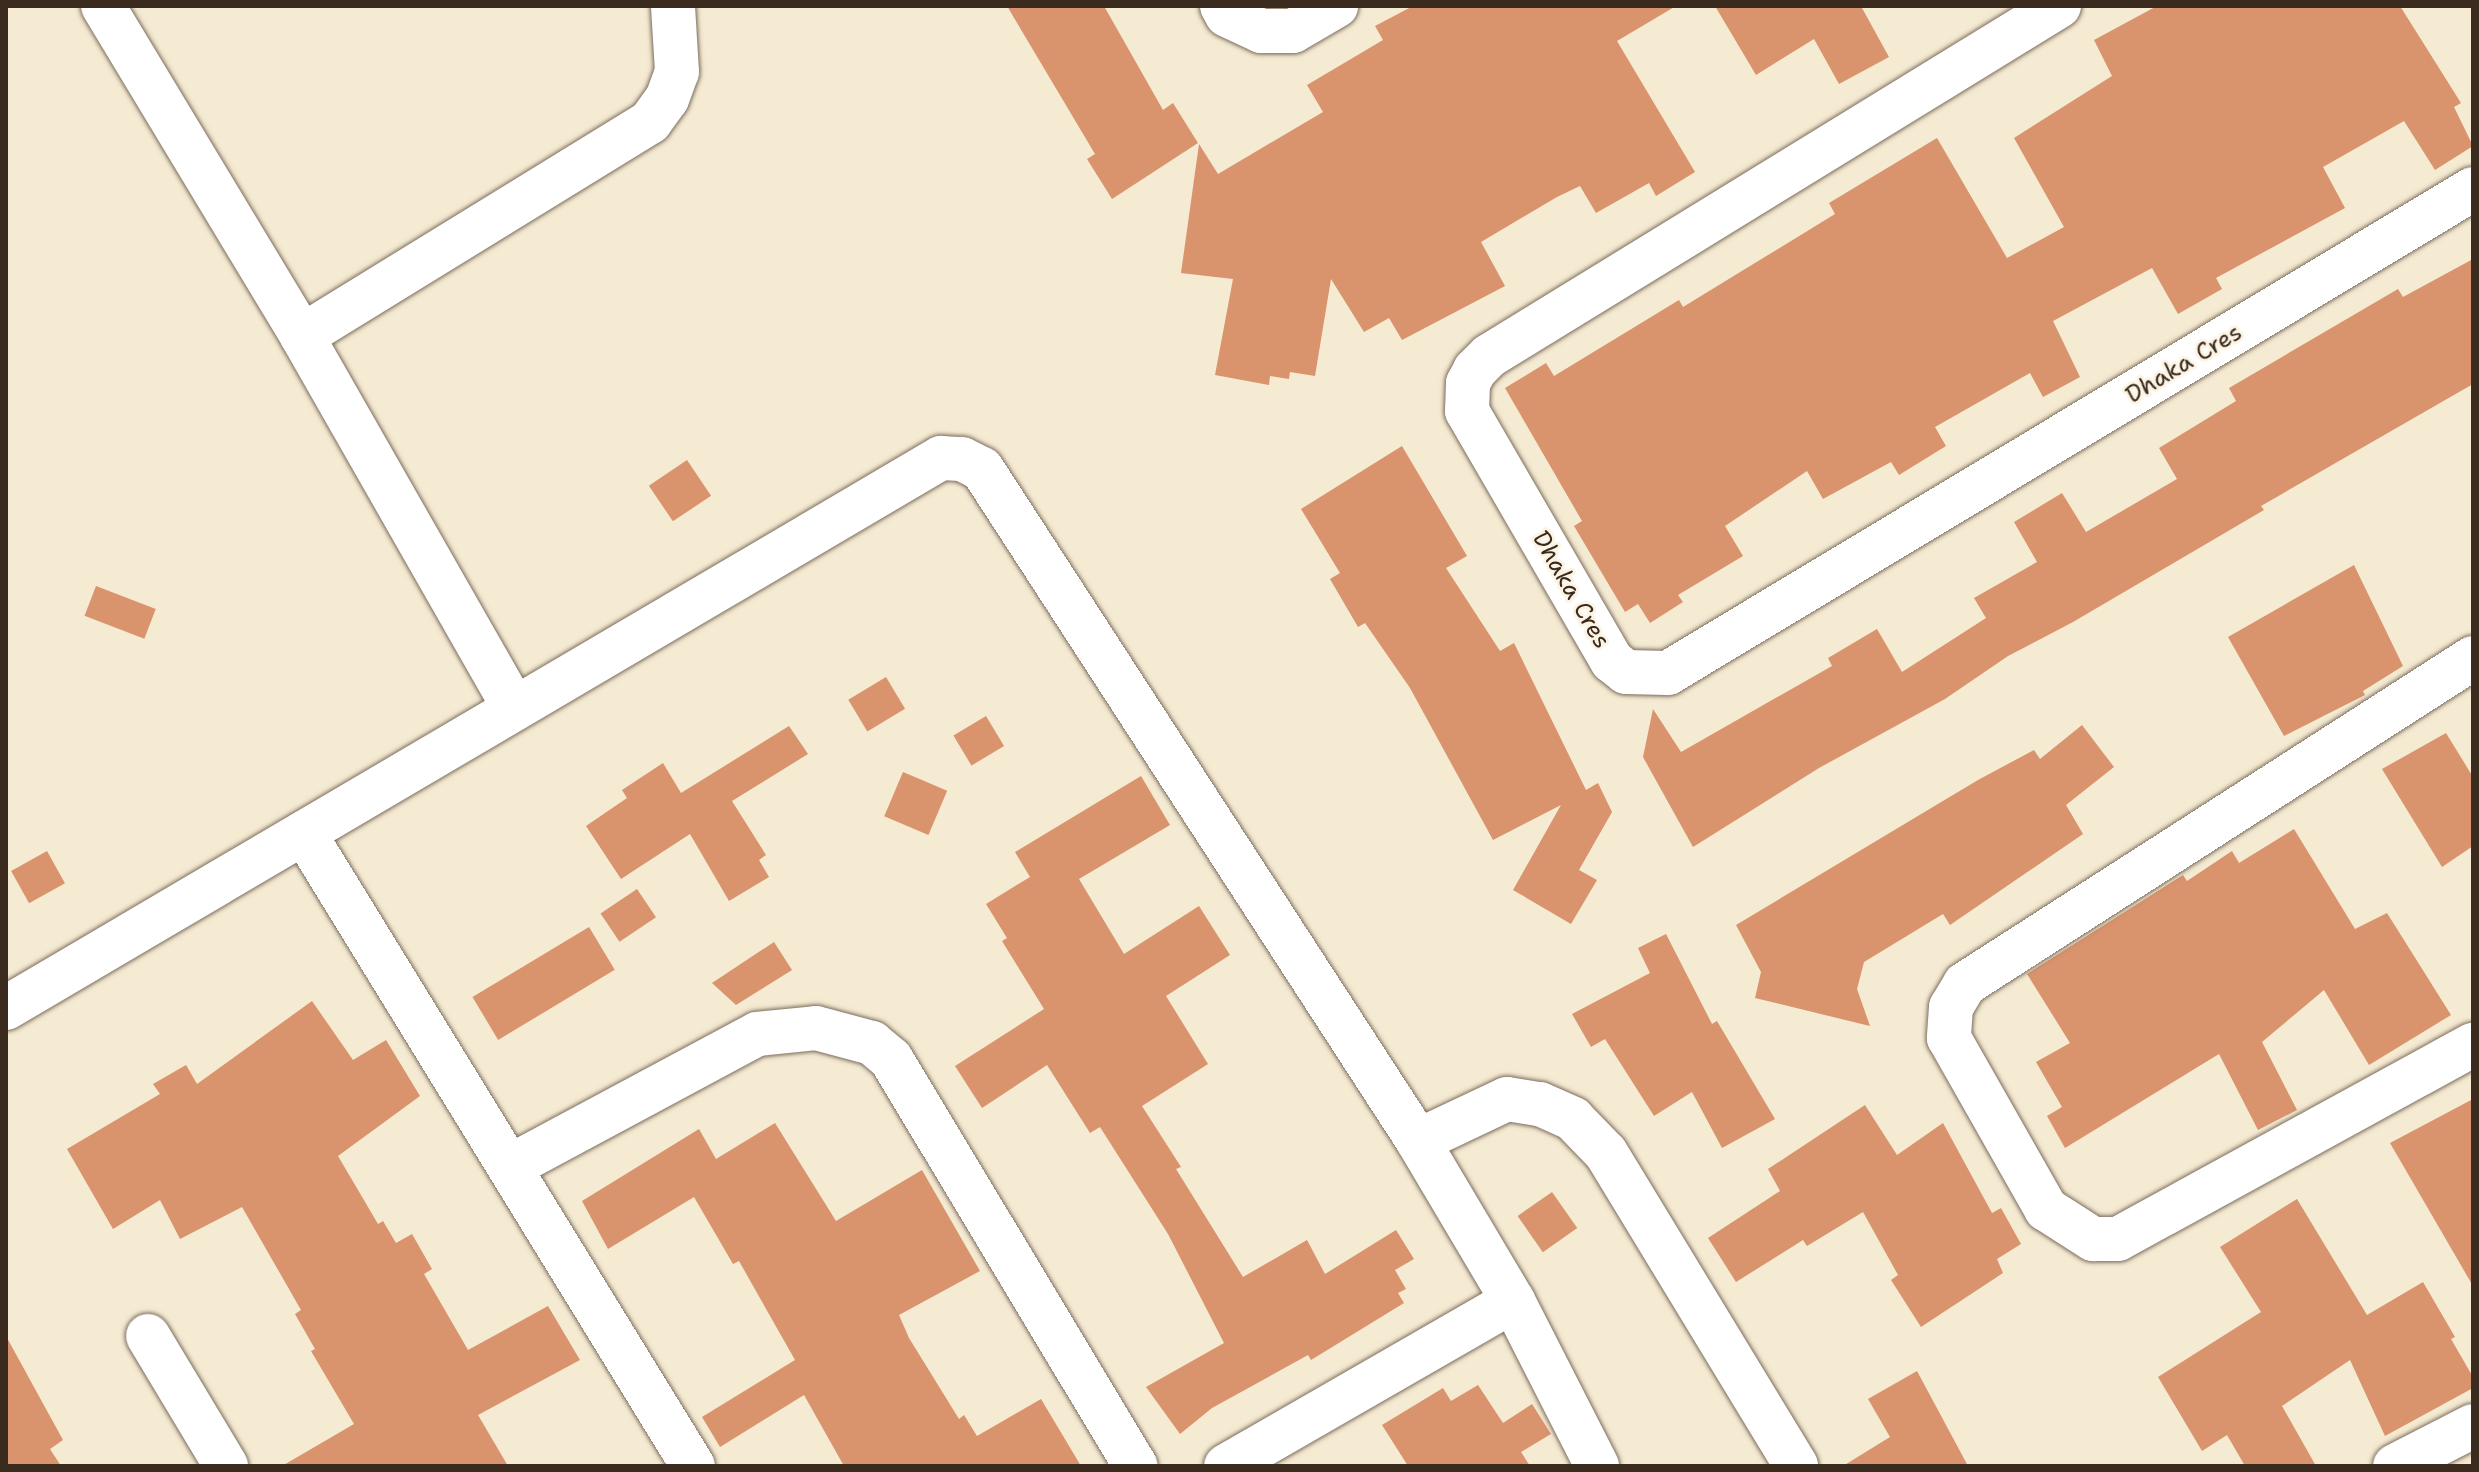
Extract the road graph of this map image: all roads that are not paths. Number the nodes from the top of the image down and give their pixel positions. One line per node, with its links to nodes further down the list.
1 (103, 6): 7 (street)
2 (673, 6): 7 (street)
3 (1222, 6): 4 (street)
4 (1336, 6)
5 (2059, 6): 6 (street, Dhaka Cres)
6 (2473, 189)
7 (302, 336): 9 (street)
8 (2473, 658): 12 (street)
9 (513, 706): 10 (street); 13 (street)
10 (304, 833): 11 (street); 14 (street)
11 (6, 1008)
12 (2473, 1045)
13 (1418, 1141): 15 (street); 23 (street)
14 (511, 1166): 19 (street); 20 (street)
15 (1513, 1301): 21 (street); 22 (street)
16 (148, 1336): 18 (street)
17 (2473, 1426): 24 (street)
18 (226, 1466)
19 (693, 1466)
20 (1136, 1466)
21 (1226, 1466)
22 (1597, 1466)
23 (1796, 1466)
24 (2395, 1466)

